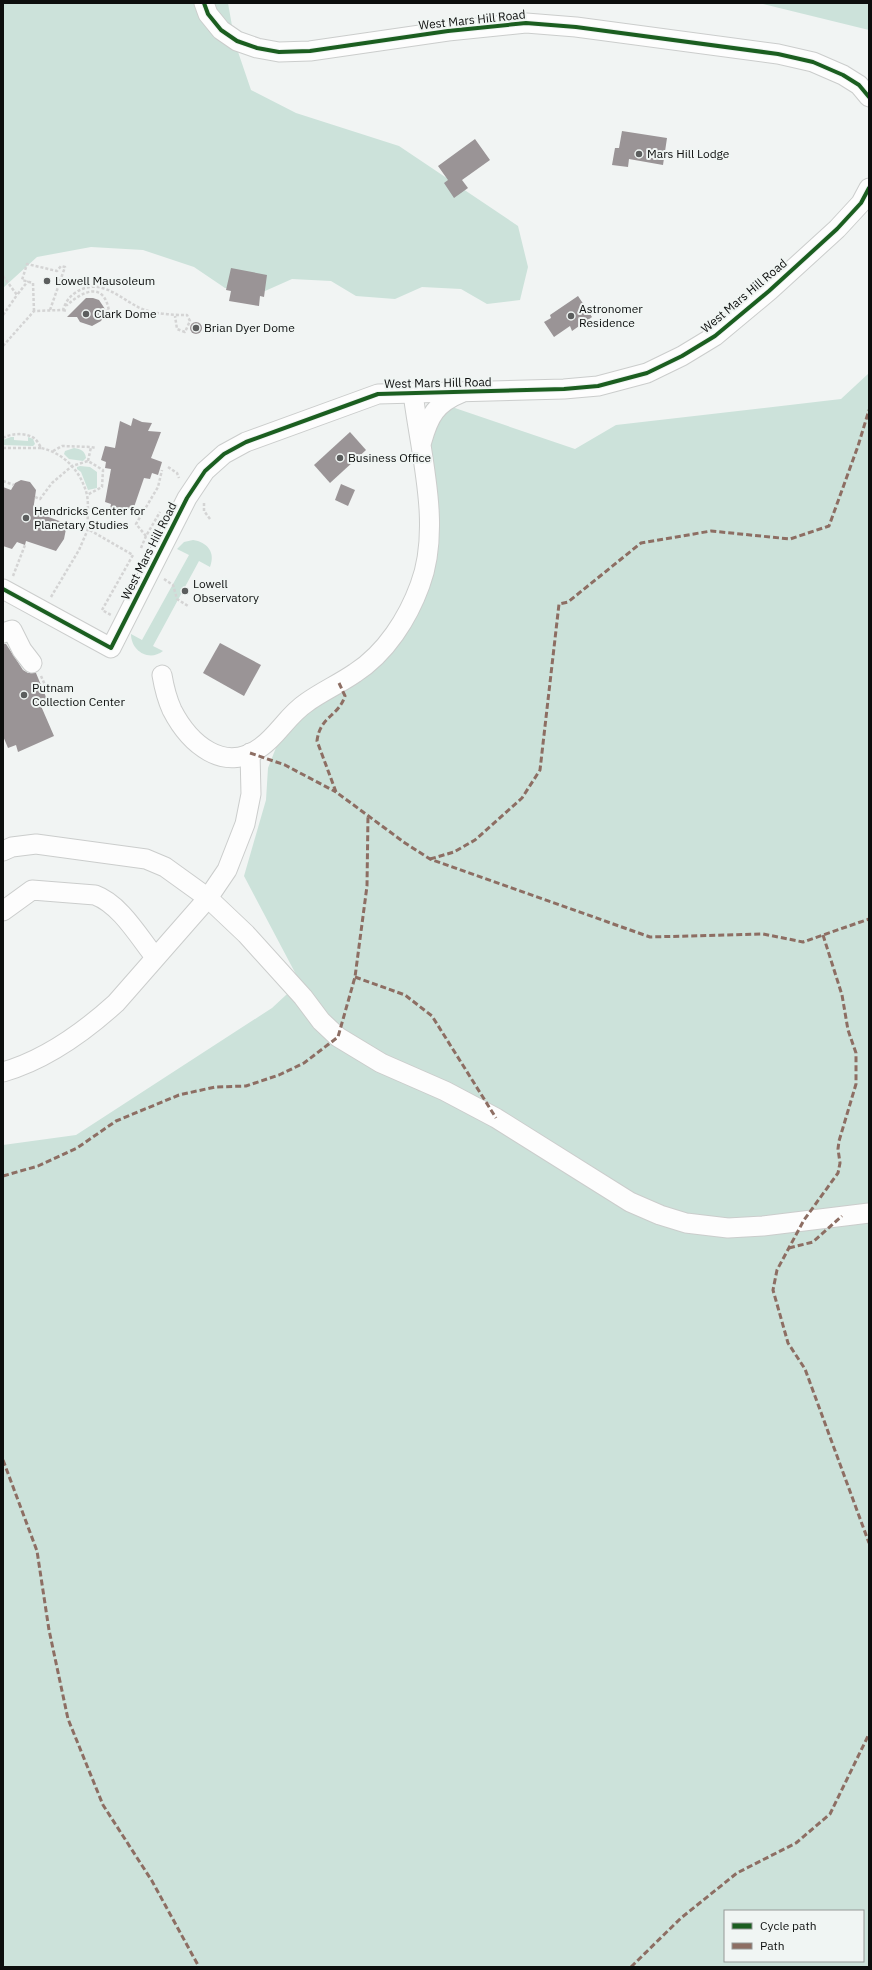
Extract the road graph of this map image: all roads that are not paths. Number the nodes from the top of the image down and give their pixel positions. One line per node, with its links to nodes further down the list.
1 (204, 3): 2 (street, West Mars Hill Road)
2 (869, 98)
3 (869, 188): 4 (street, West Mars Hill Road)
4 (462, 392): 5 (street, West Mars Hill Road); 6 (street)
5 (413, 393): 6 (street); 7 (street, West Mars Hill Road)
6 (421, 448): 11 (street)
7 (6, 585)
8 (3, 633): 9 (street)
9 (32, 663)
10 (162, 675): 11 (street)
11 (250, 753): 13 (street)
12 (3, 851): 13 (street)
13 (208, 898): 15 (street); 17 (street)
14 (3, 911): 15 (street)
15 (155, 958): 16 (street)
16 (3, 1072)
17 (869, 1213)

